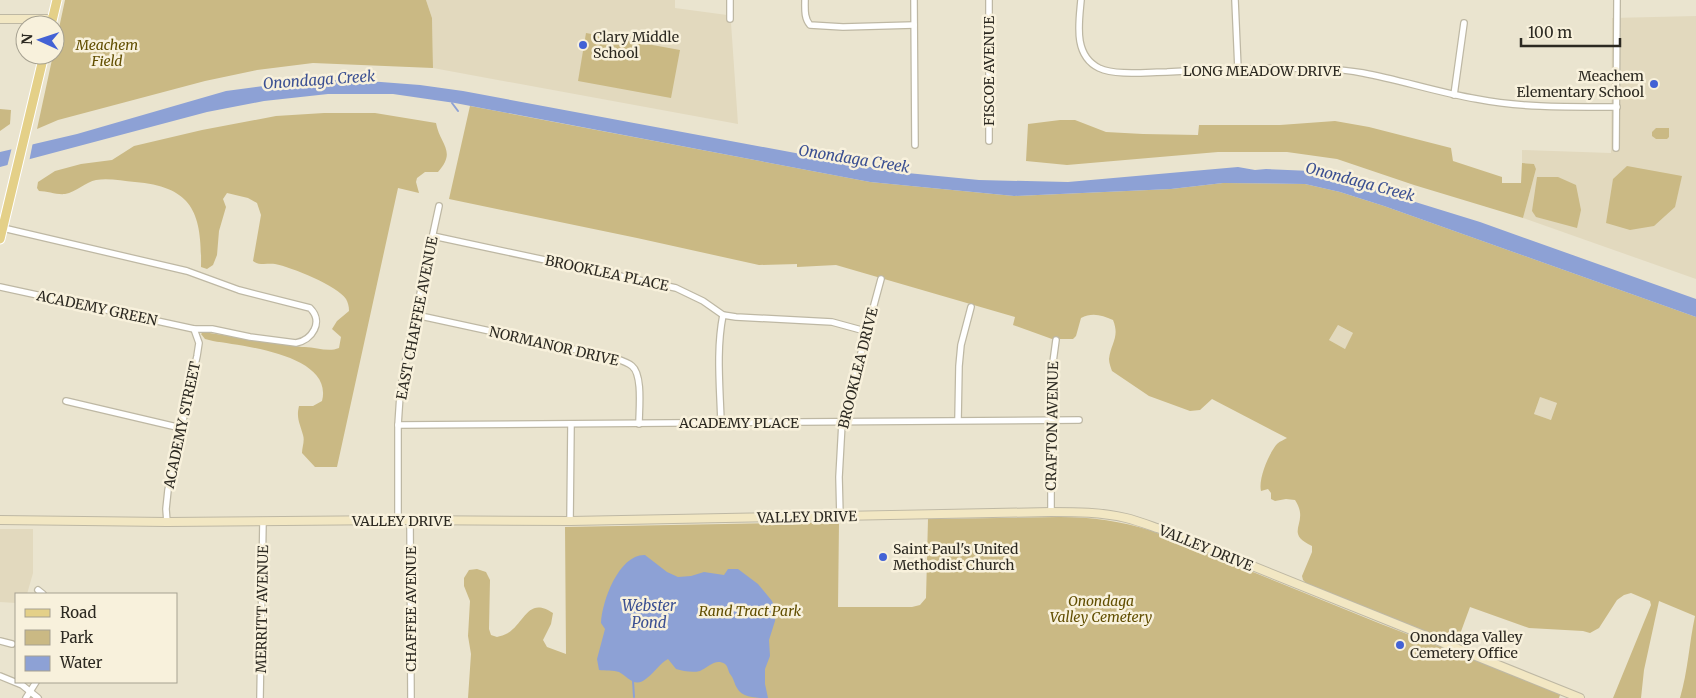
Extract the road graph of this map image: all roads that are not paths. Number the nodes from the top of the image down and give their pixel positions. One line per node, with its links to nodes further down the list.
1 (57, 0): 9 (main road)
2 (730, 0): 11 (street)
3 (805, 0): 14 (street)
4 (914, 0): 14 (street)
5 (989, 0): 19 (street, FISCOE AVENUE)
6 (1081, 0): 16 (street, LONG MEADOW DRIVE)
7 (1235, 0): 16 (street)
8 (1617, 0): 18 (street)
9 (54, 15)
10 (0, 19): 12 (main road)
11 (730, 19)
12 (15, 20)
13 (1464, 23): 17 (street)
14 (914, 25): 20 (street)
15 (42, 65): 23 (main road)
16 (1238, 69): 17 (street, LONG MEADOW DRIVE)
17 (1454, 95): 18 (street, LONG MEADOW DRIVE)
18 (1617, 107): 21 (street)
19 (989, 141)
20 (915, 145)
21 (1616, 148)
22 (439, 206): 24 (street, EAST CHAFFEE AVENUE)
23 (3, 228): 25 (main road); 31 (street, ACADEMY GREEN)
24 (433, 236): 29 (street, EAST CHAFFEE AVENUE); 30 (street, BROOKLEA PLACE)
25 (0, 240)
26 (881, 279): 32 (street, BROOKLEA DRIVE)
27 (0, 287): 31 (street, ACADEMY GREEN)
28 (971, 307): 36 (street)
29 (416, 315): 40 (street, NORMANOR DRIVE); 42 (street, EAST CHAFFEE AVENUE)
30 (723, 315): 32 (street, BROOKLEA PLACE); 38 (street)
31 (194, 329): 43 (street, ACADEMY STREET)
32 (865, 331): 39 (street, BROOKLEA DRIVE)
33 (1056, 340): 35 (street, CRAFTON AVENUE)
34 (66, 401): 43 (street)
35 (1050, 419): 36 (street, ACADEMY PLACE); 37 (street, ACADEMY PLACE); 44 (street, CRAFTON AVENUE)
36 (958, 420): 39 (street, ACADEMY PLACE)
37 (1079, 420)
38 (721, 423): 39 (street, ACADEMY PLACE); 40 (street, ACADEMY PLACE)
39 (842, 423): 45 (street, BROOKLEA DRIVE)
40 (639, 424): 41 (street, ACADEMY PLACE)
41 (570, 425): 42 (street, ACADEMY PLACE); 50 (street)
42 (398, 426): 47 (street, EAST CHAFFEE AVENUE)
43 (180, 428): 51 (street, ACADEMY STREET)
44 (1050, 512): 45 (main road, VALLEY DRIVE); 63 (main road, VALLEY DRIVE)
45 (840, 517): 50 (main road, VALLEY DRIVE)
46 (0, 520): 51 (main road, VALLEY DRIVE)
47 (398, 520): 48 (main road, VALLEY DRIVE); 49 (main road, VALLEY DRIVE)
48 (410, 520): 50 (main road, VALLEY DRIVE); 62 (street, CHAFFEE AVENUE)
49 (263, 521): 51 (main road, VALLEY DRIVE); 61 (street, MERRITT AVENUE)
50 (570, 521)
51 (167, 522)
52 (0, 641): 53 (street)
53 (12, 644)
54 (0, 676): 55 (street)
55 (15, 682)
56 (17, 683): 58 (street)
57 (35, 683): 58 (street)
58 (30, 691): 59 (street); 60 (street)
59 (26, 698)
60 (38, 698)
61 (260, 698)
62 (411, 698)
63 (1580, 698)

